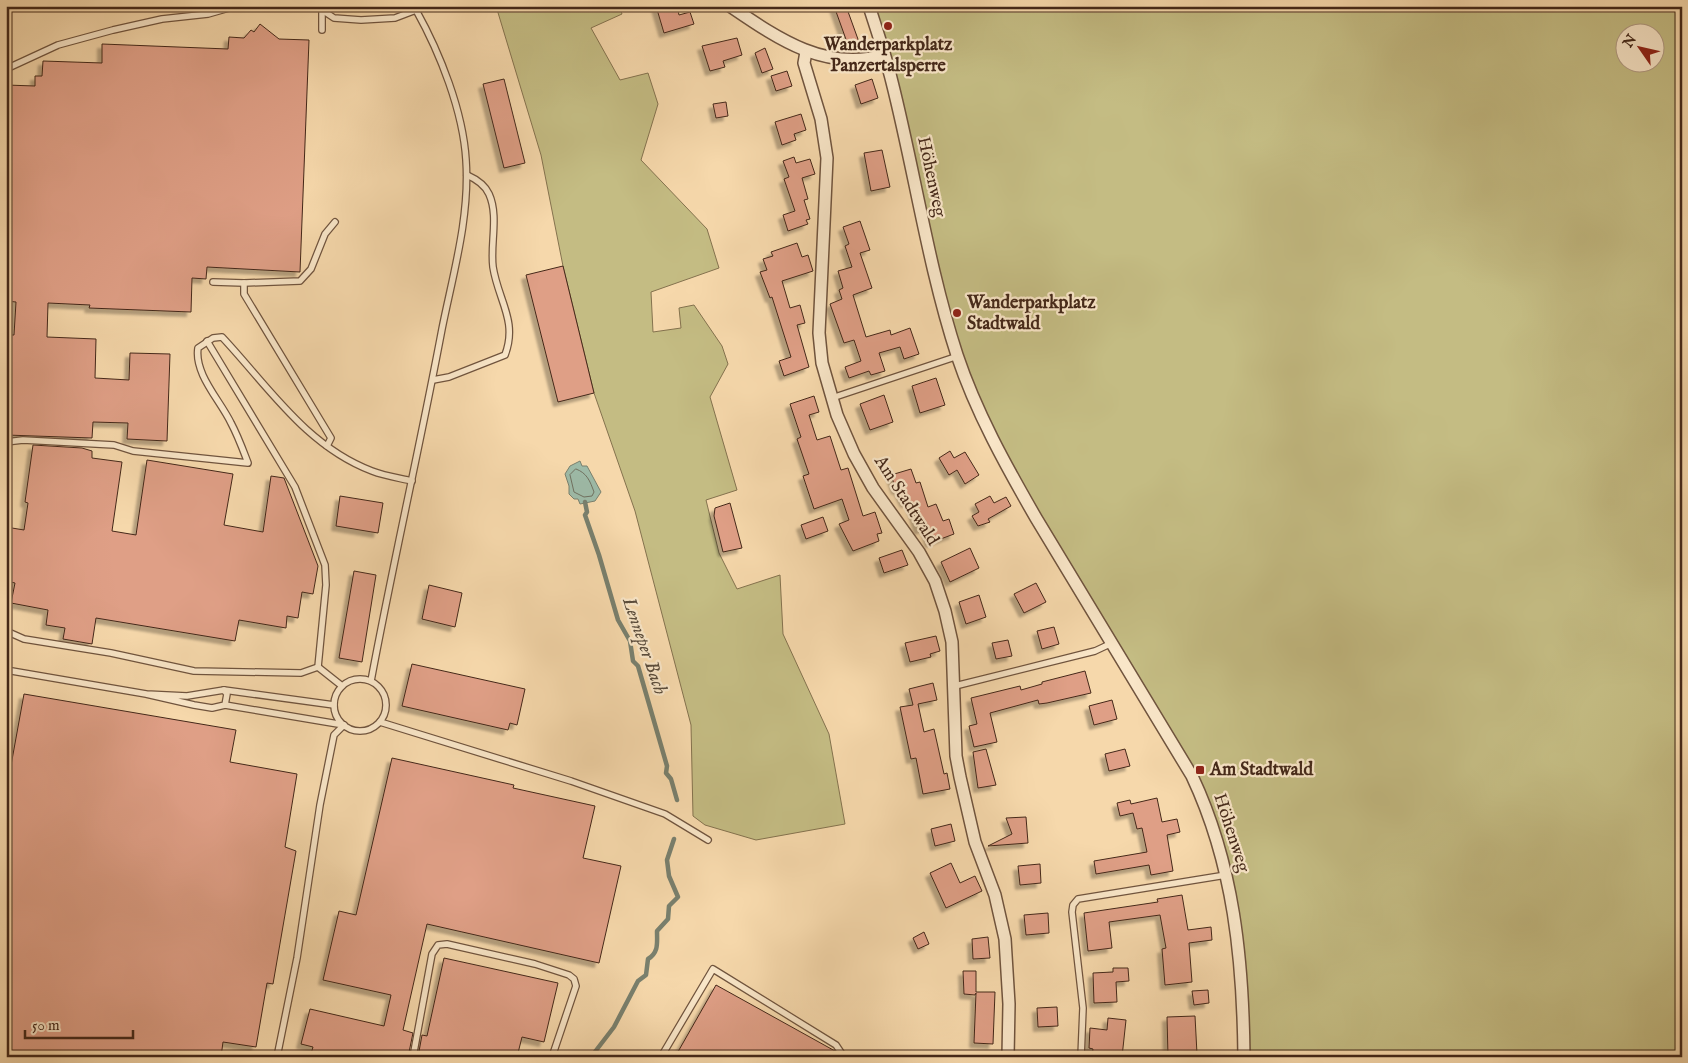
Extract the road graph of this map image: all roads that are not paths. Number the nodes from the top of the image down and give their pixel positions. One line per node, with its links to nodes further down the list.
1 (236, 6): 9 (lane)
2 (730, 6): 7 (street)
3 (869, 6): 8 (street, Höhenweg)
4 (319, 8): 5 (lane); 6 (lane)
5 (415, 8): 10 (lane)
6 (322, 30)
7 (806, 52): 8 (street); 17 (street, Am Stadtwald)
8 (884, 55): 15 (street, Höhenweg)
9 (6, 69)
10 (467, 175): 16 (lane); 16 (lane)
11 (336, 222): 13 (lane)
12 (213, 282): 13 (lane)
13 (244, 284): 19 (lane)
14 (207, 341): 18 (lane); 19 (lane); 23 (lane)
15 (958, 356): 17 (lane); 22 (street, Höhenweg)
16 (433, 380): 20 (lane)
17 (832, 398): 27 (street, Am Stadtwald)
18 (6, 442)
19 (327, 446): 20 (lane)
20 (412, 481): 25 (lane)
21 (6, 631): 23 (lane)
22 (1112, 643): 27 (lane); 35 (street, Höhenweg)
23 (318, 667): 26 (lane)
24 (6, 670): 29 (lane)
25 (371, 681): 26 (lane); 32 (lane)
26 (342, 686): 31 (lane)
27 (954, 686): 41 (street, Am Stadtwald)
28 (224, 690): 29 (lane); 30 (lane); 31 (lane)
29 (146, 694): 30 (lane)
30 (225, 705): 33 (lane)
31 (334, 705): 33 (lane)
32 (380, 722): 33 (lane); 34 (lane)
33 (344, 725): 36 (lane)
34 (708, 840)
35 (1227, 875): 42 (lane); 43 (street, Höhenweg)
36 (277, 1057)
37 (413, 1057): 38 (lane)
38 (552, 1057)
39 (661, 1057): 40 (lane)
40 (844, 1057)
41 (1008, 1057)
42 (1081, 1057)
43 (1244, 1057)

